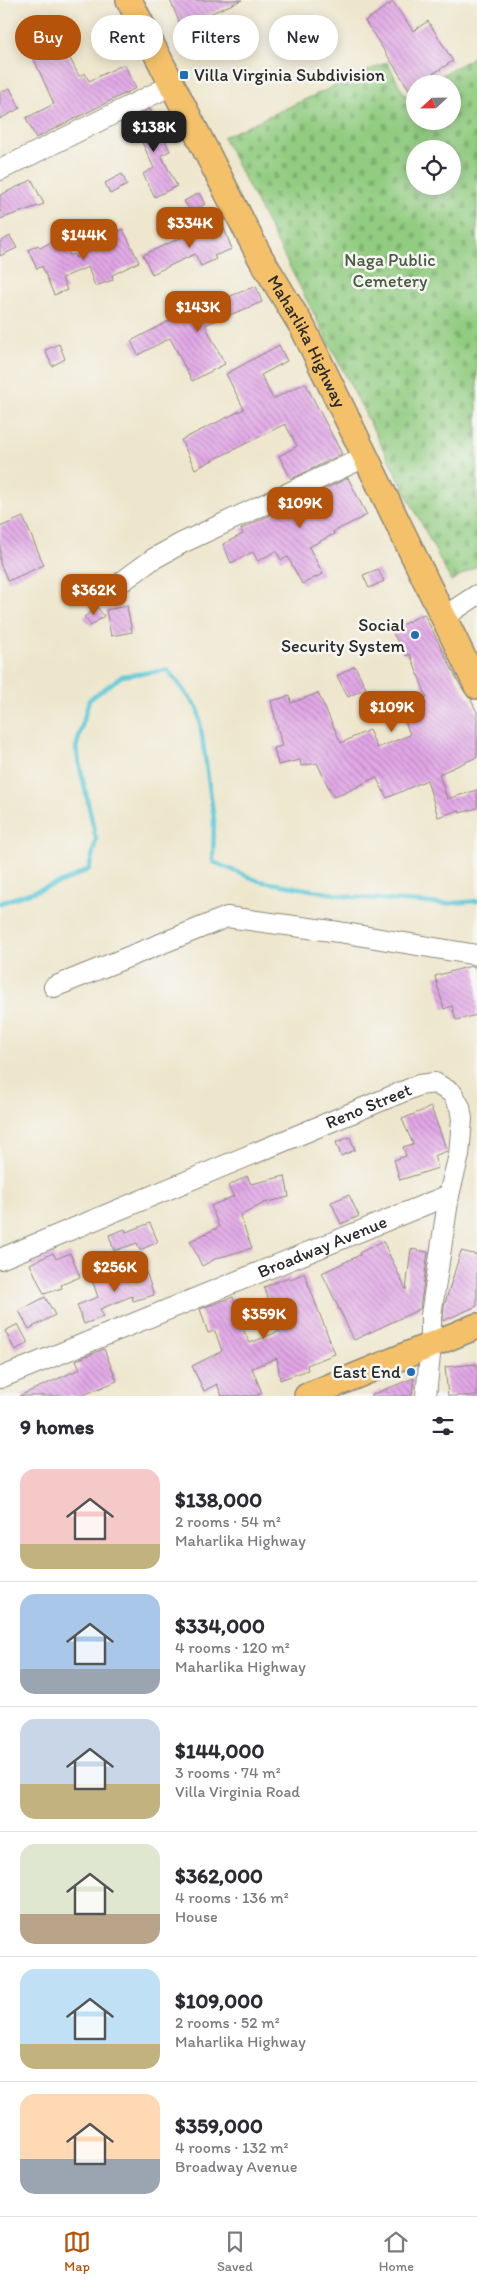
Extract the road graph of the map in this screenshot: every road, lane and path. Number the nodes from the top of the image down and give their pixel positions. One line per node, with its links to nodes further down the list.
1 (129, 0): 2 (main road, Maharlika Highway)
2 (172, 85): 3 (street); 4 (main road, Maharlika Highway)
3 (0, 170)
4 (365, 456): 5 (street); 7 (main road, Maharlika Highway)
5 (123, 581)
6 (477, 595): 7 (street)
7 (442, 618): 8 (main road, Maharlika Highway)
8 (470, 653): 9 (main road, Maharlika Highway)
9 (477, 686)
10 (477, 955): 11 (street)
11 (54, 988)
12 (450, 1195): 13 (street, Reno Street); 15 (street, Reno Street); 16 (street, Broadway Avenue)
13 (0, 1259)
14 (476, 1326): 15 (main road)
15 (431, 1345): 17 (main road); 18 (street, Reno Street)
16 (0, 1378)
17 (307, 1396)
18 (426, 1396)

